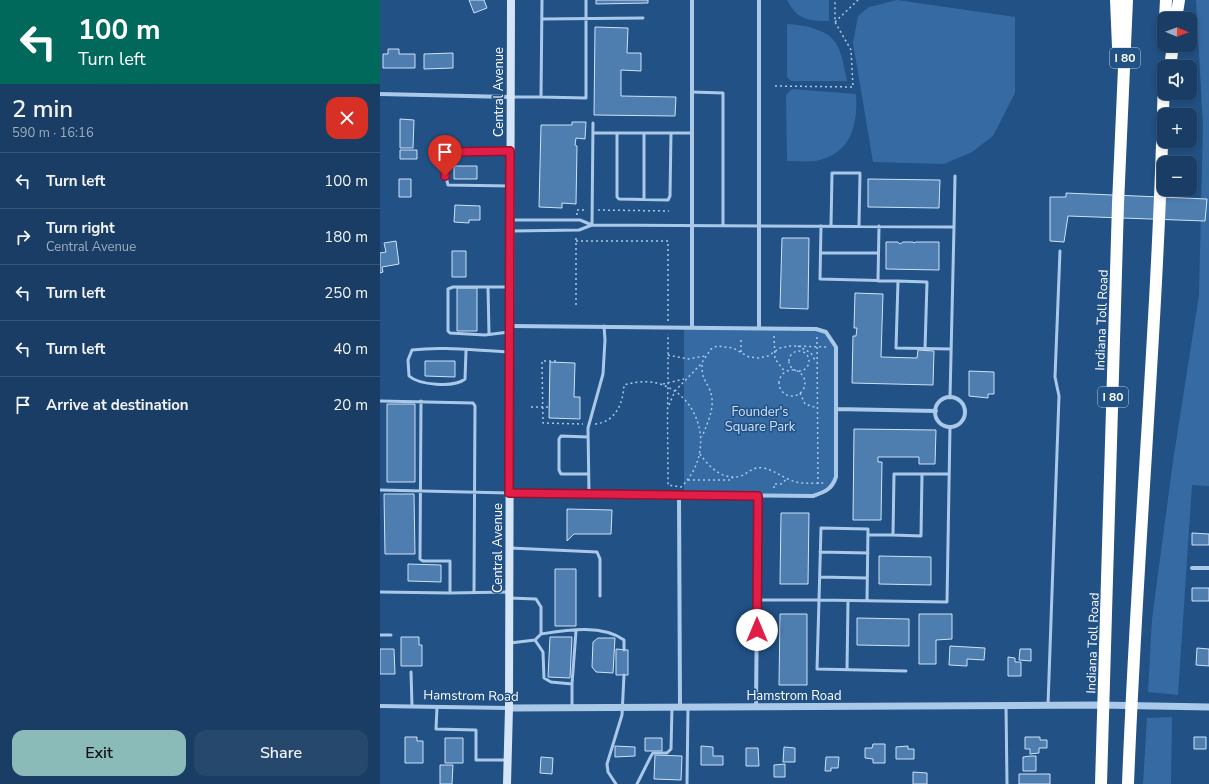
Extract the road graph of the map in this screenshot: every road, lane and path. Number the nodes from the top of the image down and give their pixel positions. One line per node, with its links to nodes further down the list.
1 (511, 0): 21 (main road, Central Avenue)
2 (542, 0): 16 (lane)
3 (586, 0): 14 (lane)
4 (692, 0): 19 (street)
5 (759, 0): 42 (street)
6 (835, 0): 17 (path)
7 (858, 0): 17 (path)
8 (1116, 0): 23 (highway)
9 (1127, 0): 23 (highway, Indiana Toll Road / I 80)
10 (1166, 0): 12 (highway)
11 (1179, 0): 13 (highway)
12 (1165, 12)
13 (1177, 12)
14 (586, 18): 15 (lane); 16 (lane); 22 (lane)
15 (642, 18)
16 (542, 19): 22 (lane)
17 (835, 22): 18 (path)
18 (775, 86)
19 (692, 92): 29 (street); 41 (lane)
20 (380, 94): 21 (street)
21 (510, 96): 22 (lane); 31 (main road, Central Avenue)
22 (541, 97)
23 (1122, 116): 168 (highway, Indiana Toll Road / I 80)
24 (593, 123): 25 (lane)
25 (593, 133): 26 (lane); 35 (lane)
26 (617, 133): 27 (lane); 34 (lane)
27 (644, 133): 28 (lane); 34 (lane)
28 (671, 133): 29 (lane); 34 (lane)
29 (692, 133): 40 (street)
30 (1162, 148): 169 (highway)
31 (510, 151): 33 (main road, Central Avenue); 33 (lane)
32 (956, 176): 47 (lane)
33 (510, 186): 37 (main road, Central Avenue)
34 (644, 199)
35 (593, 210): 36 (path); 38 (path); 39 (lane)
36 (669, 211)
37 (510, 220): 38 (lane); 49 (main road, Central Avenue)
38 (576, 220): 39 (lane)
39 (592, 225): 40 (lane); 48 (lane)
40 (692, 225): 41 (lane); 59 (street)
41 (723, 225): 42 (lane)
42 (759, 225): 43 (lane); 60 (street)
43 (821, 226): 44 (lane); 51 (lane)
44 (832, 226): 45 (lane); 45 (lane)
45 (859, 226): 46 (lane)
46 (879, 226): 47 (lane); 52 (lane)
47 (954, 227): 70 (lane)
48 (576, 230): 49 (lane); 57 (path)
49 (510, 231): 56 (main road, Central Avenue)
50 (1060, 251): 150 (lane)
51 (821, 253): 52 (lane); 53 (lane)
52 (878, 253): 53 (lane)
53 (878, 281): 54 (lane)
54 (898, 281): 69 (lane); 69 (lane)
55 (488, 287): 56 (lane); 63 (lane); 63 (lane)
56 (510, 287): 61 (main road, Central Avenue)
57 (576, 305)
58 (604, 326): 59 (street); 61 (street); 96 (lane)
59 (692, 328): 60 (street)
60 (760, 328): 62 (street)
61 (510, 329): 63 (lane); 72 (main road, Central Avenue)
62 (816, 329): 67 (path); 68 (street)
63 (489, 334)
64 (774, 336): 74 (path)
65 (741, 337): 73 (path)
66 (796, 346): 67 (path); 74 (path); 79 (path)
67 (817, 346): 68 (path); 79 (path)
68 (836, 348): 94 (street)
69 (925, 349): 70 (lane)
70 (951, 349): 86 (lane)
71 (466, 351): 71 (lane); 72 (lane)
72 (510, 352): 114 (main road, Central Avenue)
73 (741, 352): 74 (path); 76 (path)
74 (774, 352): 81 (path)
75 (668, 355): 76 (path)
76 (705, 356): 78 (path)
77 (556, 361): 91 (path)
78 (702, 364): 82 (path); 99 (path)
79 (817, 364): 93 (path)
80 (797, 371): 80 (path); 81 (path); 85 (path)
81 (785, 372): 85 (path)
82 (686, 379): 83 (path); 84 (path)
83 (661, 385): 84 (path); 96 (path)
84 (676, 391): 89 (path); 99 (path)
85 (800, 393): 93 (path)
86 (950, 398): 95 (street); 97 (street)
87 (380, 401): 88 (lane)
88 (421, 401): 112 (lane); 113 (lane)
89 (668, 406)
90 (531, 407): 91 (path)
91 (542, 407): 92 (path); 96 (path)
92 (548, 407)
93 (817, 408): 107 (path)
94 (836, 409): 95 (street); 108 (street)
95 (936, 412): 97 (street)
96 (589, 424): 98 (lane)
97 (950, 427): 103 (lane)
98 (588, 437): 101 (lane); 101 (lane)
99 (701, 438): 100 (path)
100 (700, 454): 104 (path); 106 (path)
101 (588, 474): 115 (lane)
102 (922, 474): 103 (lane); 120 (lane); 120 (lane)
103 (949, 474): 136 (lane)
104 (733, 477): 105 (path); 106 (path)
105 (787, 479): 107 (path); 110 (path)
106 (688, 480): 109 (path)
107 (818, 483): 108 (path); 117 (path)
108 (834, 483): 117 (street)
109 (668, 485)
110 (774, 488)
111 (380, 490): 112 (lane)
112 (420, 491): 113 (lane); 130 (lane)
113 (474, 493): 114 (lane); 129 (lane)
114 (509, 493): 115 (street); 121 (main road, Central Avenue)
115 (589, 495): 116 (street)
116 (680, 495): 118 (street); 155 (street)
117 (818, 495): 118 (street)
118 (758, 496): 133 (street)
119 (868, 535): 120 (lane); 122 (lane); 123 (lane)
120 (893, 536)
121 (510, 548): 131 (main road, Central Avenue); 132 (lane)
122 (820, 552): 123 (lane); 126 (lane)
123 (868, 553): 127 (lane)
124 (1192, 568): 125 (street)
125 (1209, 568)
126 (820, 576): 127 (lane); 134 (lane)
127 (867, 578): 136 (lane)
128 (380, 592): 130 (lane)
129 (474, 592): 130 (lane); 131 (lane)
130 (450, 593)
131 (509, 595): 138 (lane); 142 (main road, Central Avenue)
132 (600, 596)
133 (757, 600): 134 (lane); 157 (street)
134 (819, 600): 135 (lane); 144 (lane)
135 (848, 601): 136 (lane); 144 (lane)
136 (867, 601)
137 (576, 631): 138 (lane); 143 (lane); 148 (lane)
138 (541, 634): 141 (lane)
139 (380, 635): 140 (lane)
140 (391, 635)
141 (535, 640): 142 (lane); 148 (lane)
142 (509, 643): 159 (main road, Central Avenue)
143 (624, 650)
144 (847, 670): 145 (lane)
145 (906, 671)
146 (411, 672): 152 (lane)
147 (624, 675): 161 (lane)
148 (572, 684): 160 (lane)
149 (1006, 705): 150 (street, Hamstrom Road); 157 (street, Hamstrom Road); 167 (lane)
150 (1048, 705): 158 (street, Hamstrom Road)
151 (380, 706): 152 (street, Hamstrom Road)
152 (412, 706): 153 (street, Hamstrom Road)
153 (437, 707): 159 (street, Hamstrom Road); 162 (lane)
154 (672, 707): 155 (street, Hamstrom Road); 161 (street, Hamstrom Road); 165 (lane)
155 (680, 707): 156 (street, Hamstrom Road)
156 (688, 707): 157 (street, Hamstrom Road); 166 (lane)
157 (756, 707)
158 (1209, 707)
159 (509, 708): 160 (street, Hamstrom Road); 162 (main road, Central Avenue)
160 (572, 708): 161 (street, Hamstrom Road)
161 (624, 708): 164 (lane)
162 (508, 760): 163 (main road, Central Avenue)
163 (507, 784)
164 (616, 784)
165 (637, 784)
166 (687, 784)
167 (1007, 784)
168 (1101, 784)
169 (1128, 784)

